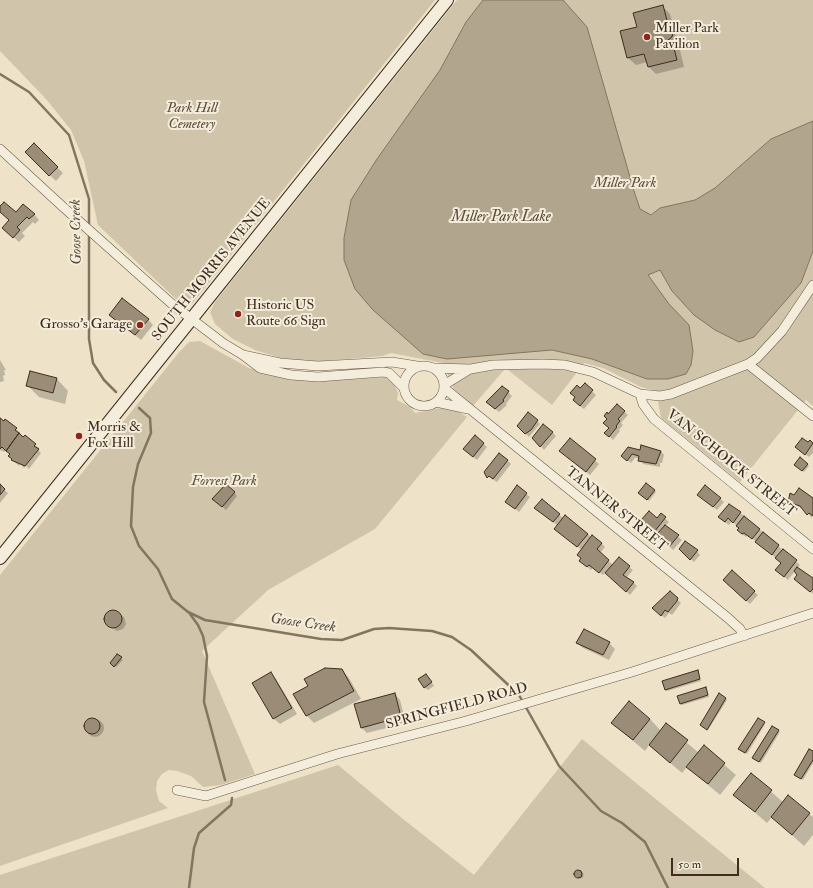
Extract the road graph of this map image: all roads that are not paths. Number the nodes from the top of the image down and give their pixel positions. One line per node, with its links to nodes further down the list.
1 (447, 0): 4 (main road, SOUTH MORRIS AVENUE)
2 (0, 149): 4 (street)
3 (813, 285): 6 (street)
4 (191, 320): 5 (street); 17 (main road, SOUTH MORRIS AVENUE)
5 (243, 355): 7 (street); 11 (street)
6 (748, 364): 12 (street); 15 (street)
7 (417, 366): 8 (street); 11 (street)
8 (434, 368): 9 (street); 10 (street)
9 (471, 369): 10 (street); 12 (street)
10 (444, 386): 13 (street); 14 (street, TANNER STREET)
11 (403, 387): 13 (street)
12 (640, 394): 16 (street, VAN SCHOICK STREET)
13 (436, 402): 14 (street, TANNER STREET)
14 (468, 409): 19 (street, TANNER STREET)
15 (813, 416)
16 (813, 549)
17 (0, 558)
18 (813, 613): 19 (street, SPRINGFIELD ROAD)
19 (744, 636): 20 (street, SPRINGFIELD ROAD)
20 (177, 790)

